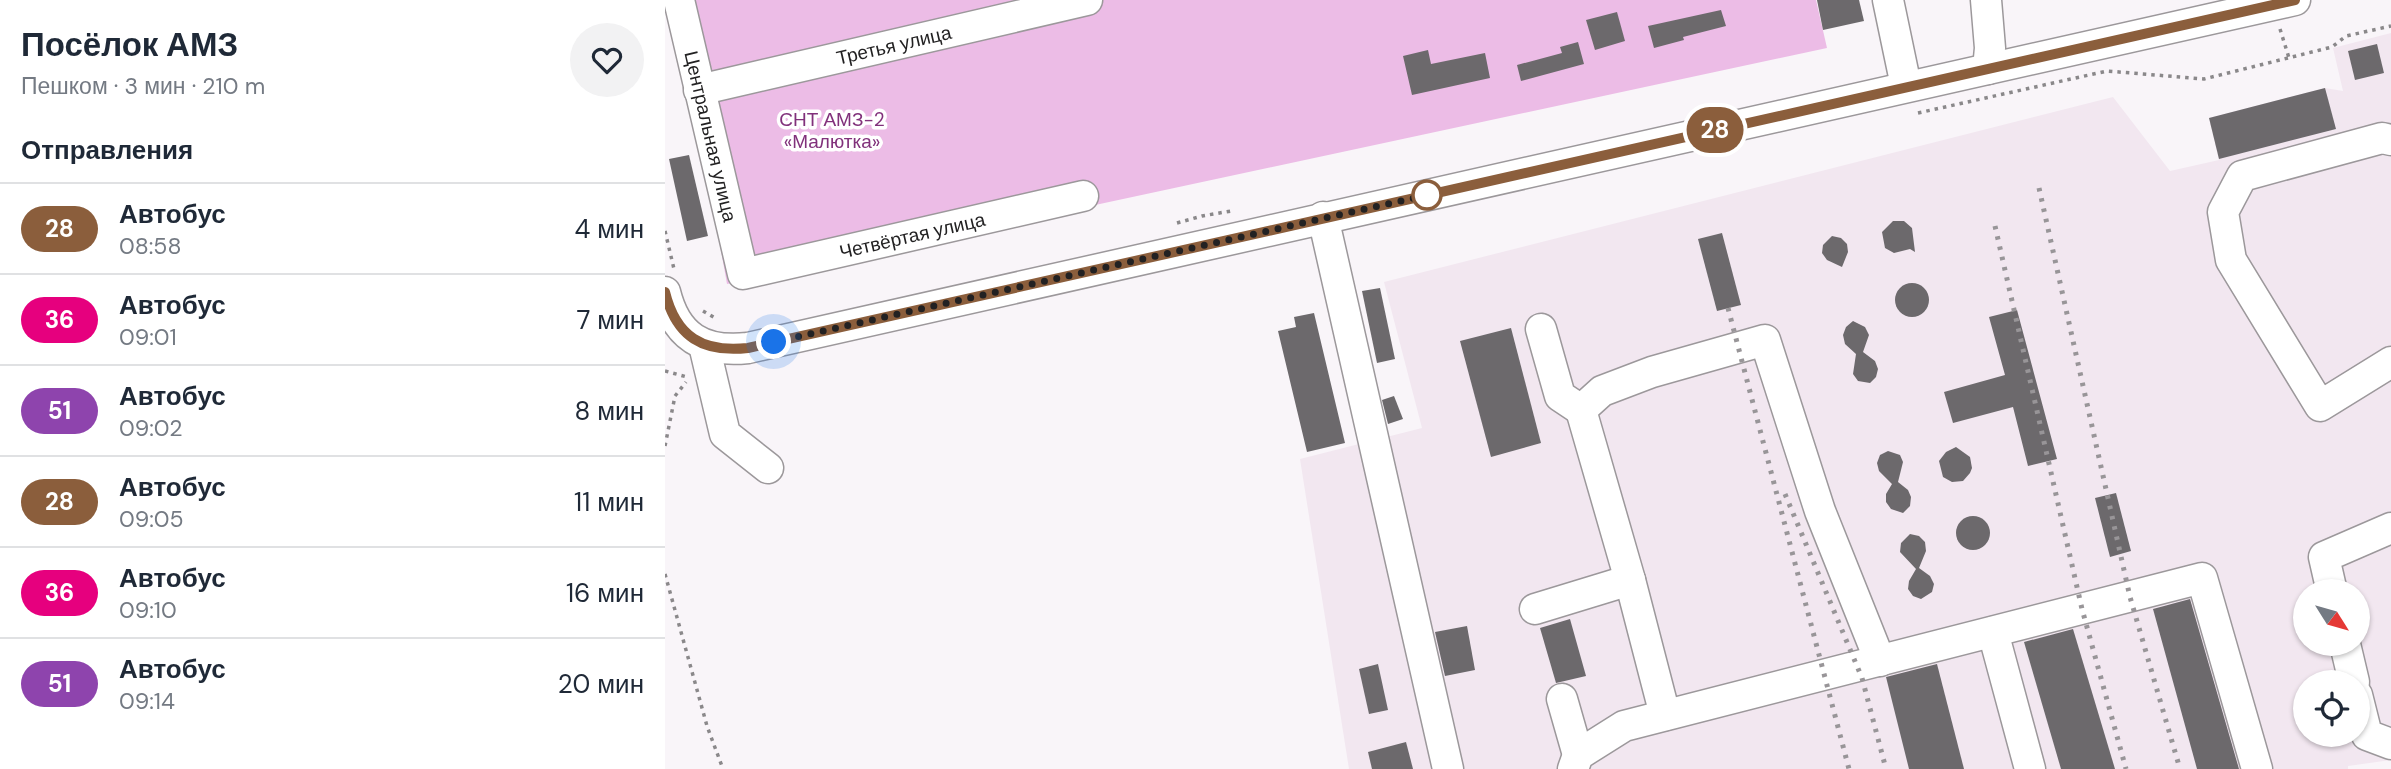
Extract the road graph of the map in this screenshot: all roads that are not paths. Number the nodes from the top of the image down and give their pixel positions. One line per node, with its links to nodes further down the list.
1 (679, 0): 8 (street, Центральная улица)
2 (1087, 0): 8 (street, Третья улица)
3 (1888, 0): 9 (street)
4 (1986, 0): 7 (street)
5 (2295, 0): 6 (street)
6 (2201, 10): 7 (street)
7 (1988, 69): 9 (street)
8 (699, 90): 13 (street, Центральная улица)
9 (1911, 100): 12 (street)
10 (2391, 140): 17 (street)
11 (1083, 196): 13 (street, Четвёртая улица)
12 (1323, 217): 16 (street); 31 (street)
13 (743, 274)
14 (665, 292): 16 (street)
15 (1541, 328): 18 (street)
16 (704, 345): 19 (street)
17 (2391, 362)
18 (1581, 410): 22 (street); 25 (street)
19 (768, 468)
20 (2391, 528): 21 (street)
21 (2329, 579)
22 (1630, 580): 23 (street); 27 (street)
23 (1535, 609)
24 (1993, 632): 25 (street); 32 (street); 33 (street)
25 (1880, 661): 27 (street)
26 (1562, 699): 30 (street)
27 (1665, 715): 30 (street)
28 (2370, 736): 29 (street)
29 (2391, 744)
30 (1576, 762)
31 (1448, 769)
32 (2030, 769)
33 (2257, 769)

